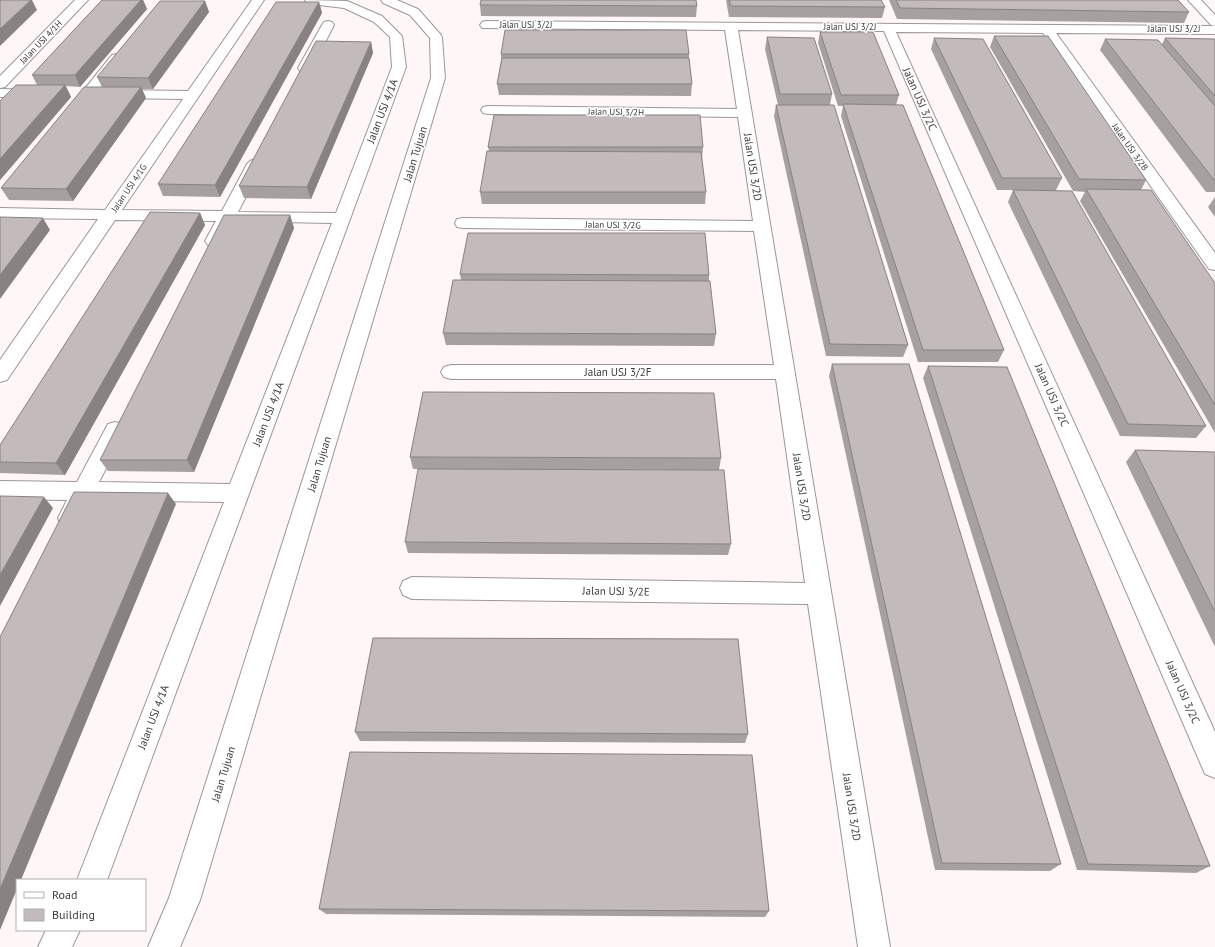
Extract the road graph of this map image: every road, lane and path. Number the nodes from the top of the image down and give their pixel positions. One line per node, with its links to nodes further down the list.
1 (82, 0): 15 (street, Jalan USJ 4/1H)
2 (258, 0): 20 (street, Jalan USJ 4/1G)
3 (310, 0): 28 (street, Jalan USJ 4/1A)
4 (387, 0): 47 (street, Jalan Tujuan)
5 (1194, 0): 6 (street)
6 (1215, 22)
7 (328, 25): 14 (street)
8 (486, 25): 9 (street, Jalan USJ 3/2J)
9 (731, 26): 10 (street, Jalan USJ 3/2J); 22 (street, Jalan USJ 3/2D)
10 (888, 27): 11 (street, Jalan USJ 3/2J); 43 (street, Jalan USJ 3/2C)
11 (1046, 28): 12 (street, Jalan USJ 3/2J); 32 (street, Jalan USJ 3/2B)
12 (1215, 30)
13 (126, 47): 19 (street)
14 (298, 81)
15 (0, 84)
16 (0, 93): 17 (street)
17 (48, 94)
18 (72, 94): 19 (street)
19 (88, 94): 20 (street); 23 (street)
20 (192, 95): 26 (street, Jalan USJ 4/1G)
21 (488, 110): 22 (street, Jalan USJ 3/2H)
22 (744, 113): 30 (street, Jalan USJ 3/2D)
23 (68, 118)
24 (264, 145): 27 (street)
25 (0, 213): 26 (street)
26 (111, 214): 27 (street); 35 (street, Jalan USJ 4/1G)
27 (227, 216): 28 (street); 31 (street)
28 (342, 218): 39 (street, Jalan USJ 4/1A)
29 (463, 223): 30 (street, Jalan USJ 3/2G)
30 (762, 226): 34 (street, Jalan USJ 3/2D)
31 (205, 258)
32 (1215, 266)
33 (451, 372): 34 (street, Jalan USJ 3/2F)
34 (785, 372): 42 (street, Jalan USJ 3/2D)
35 (0, 376)
36 (124, 413): 38 (street)
37 (0, 490): 38 (street)
38 (83, 491): 39 (street); 40 (street)
39 (238, 493): 44 (street, Jalan USJ 4/1A)
40 (62, 532)
41 (412, 588): 42 (street, Jalan USJ 3/2E)
42 (819, 594): 48 (street, Jalan USJ 3/2D)
43 (1215, 764)
44 (92, 879)
45 (63, 931): 46 (street)
46 (54, 947)
47 (164, 947)
48 (874, 947)

